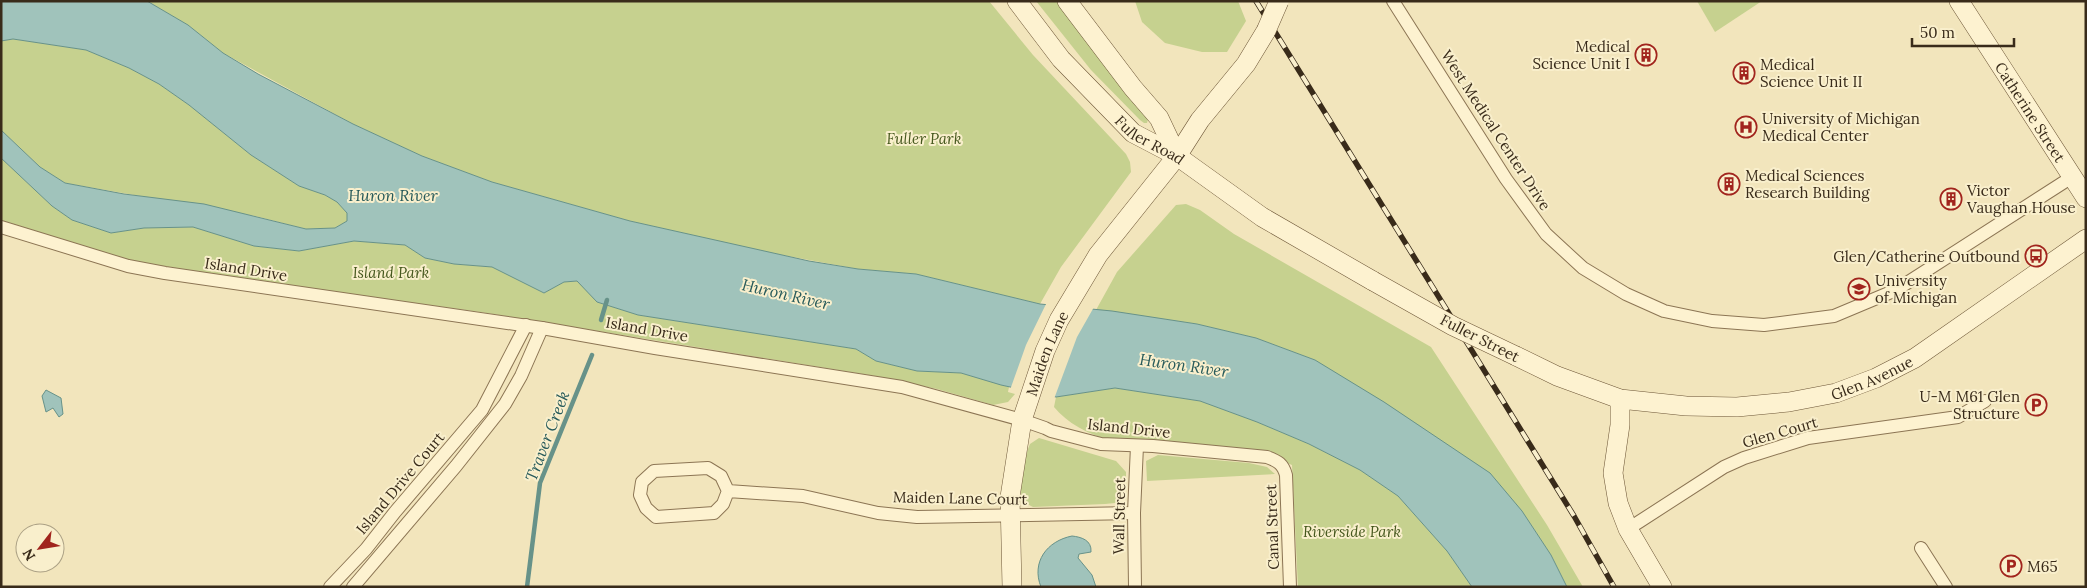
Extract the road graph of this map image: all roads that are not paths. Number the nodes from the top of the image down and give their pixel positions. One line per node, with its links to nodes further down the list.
1 (1017, 1): 6 (main road, Fuller Road)
2 (1067, 1): 6 (main road, Fuller Road)
3 (1279, 1): 6 (main road, Maiden Lane, bridge)
4 (1393, 1): 7 (street, West Medical Center Drive)
5 (1959, 1): 7 (main road, Catherine Street)
6 (1177, 156): 14 (main road, Fuller Street, bridge); 17 (main road, Maiden Lane)
7 (2072, 177): 8 (main road, Catherine Street)
8 (2086, 198)
9 (1, 227): 11 (street, Island Drive)
10 (2086, 239): 14 (main road, Glen Avenue)
11 (526, 325): 12 (street, Island Drive); 13 (street, Island Drive Court)
12 (542, 328): 16 (street, Island Drive Court); 17 (street, Island Drive)
13 (490, 396): 16 (street); 25 (street, Island Drive Court)
14 (1620, 398): 23 (main road)
15 (1985, 401): 23 (street, Glen Court)
16 (505, 404): 26 (street, Island Drive Court)
17 (1022, 420): 18 (street, Island Drive); 22 (main road, Maiden Lane)
18 (1137, 446): 19 (street, Island Drive); 21 (street, Wall Street)
19 (1284, 467): 29 (street, Canal Street)
20 (728, 491): 20 (street); 22 (street, Maiden Lane Court)
21 (1134, 513): 22 (street, Maiden Lane Court); 28 (street, Wall Street)
22 (1011, 516): 27 (main road, Maiden Lane)
23 (1628, 529): 30 (main road)
24 (1921, 548): 31 (street)
25 (330, 587)
26 (353, 587)
27 (1012, 587)
28 (1135, 587)
29 (1290, 587)
30 (1662, 587)
31 (1946, 587)

